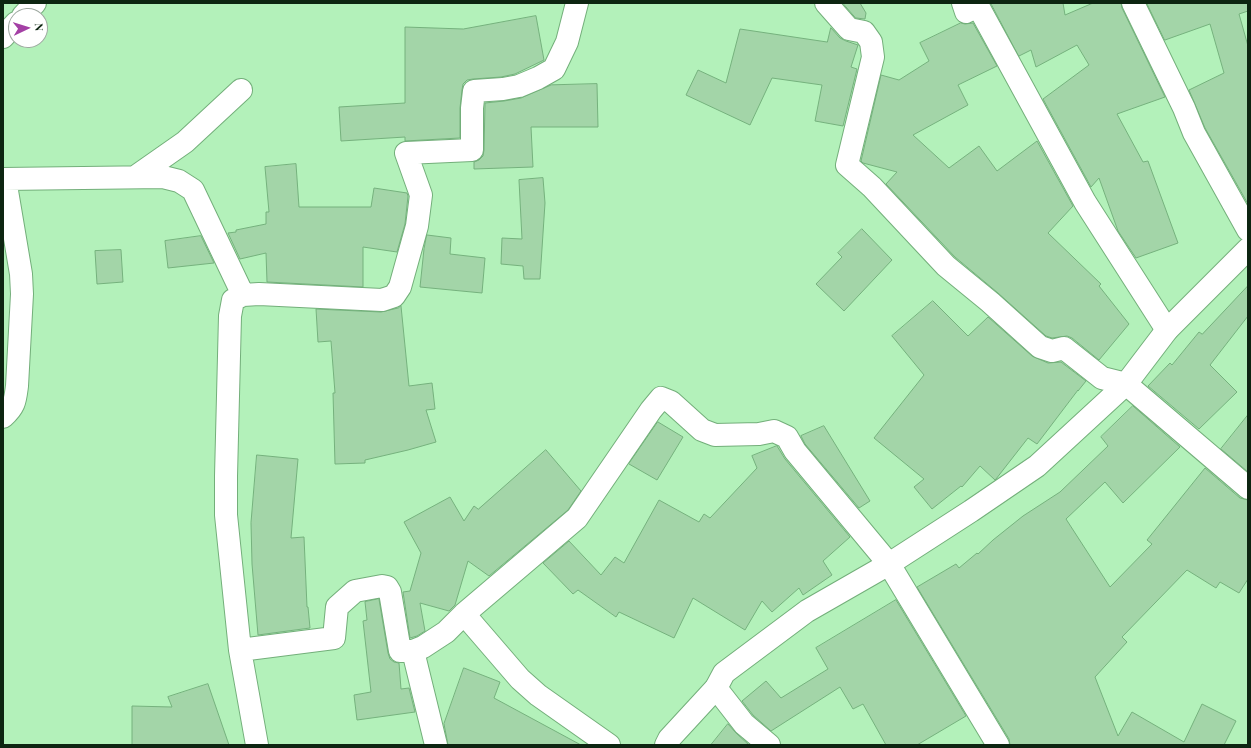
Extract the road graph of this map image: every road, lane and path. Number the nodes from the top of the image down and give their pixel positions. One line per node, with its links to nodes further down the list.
1 (577, 3): 10 (street)
2 (826, 3): 12 (street)
3 (963, 3): 11 (street)
4 (1133, 3): 8 (street)
5 (241, 90): 6 (street)
6 (136, 177): 7 (street); 10 (street)
7 (4, 179): 13 (street)
8 (1248, 230)
9 (1248, 249): 11 (street)
10 (243, 294): 17 (street)
11 (1167, 330): 12 (street)
12 (1126, 384): 14 (street); 15 (street)
13 (3, 417)
14 (1248, 488)
15 (889, 564): 16 (street); 19 (street); 25 (street)
16 (464, 614): 18 (street); 22 (street)
17 (240, 650): 18 (street); 20 (street)
18 (413, 650): 21 (street)
19 (716, 688): 23 (street); 24 (street)
20 (257, 745)
21 (436, 745)
22 (609, 745)
23 (666, 745)
24 (768, 745)
25 (998, 745)

